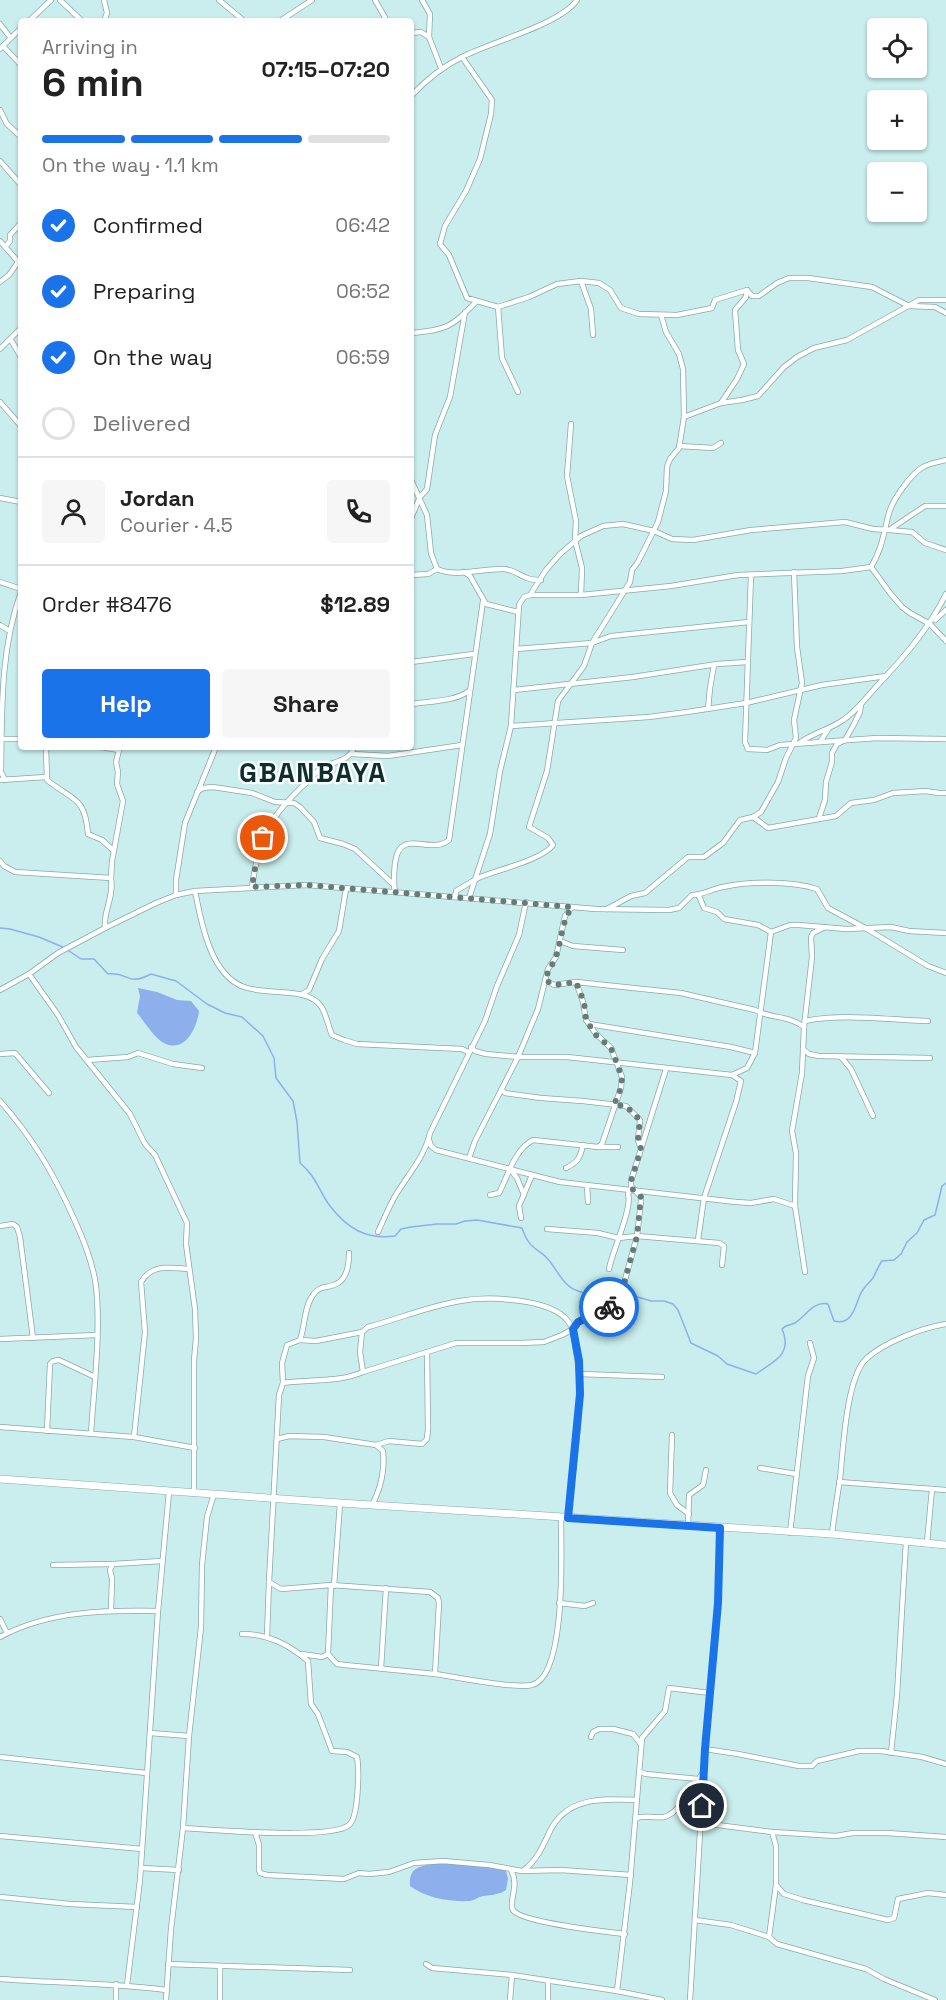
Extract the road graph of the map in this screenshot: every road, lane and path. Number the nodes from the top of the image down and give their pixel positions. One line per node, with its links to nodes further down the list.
1 (51, 0): 9 (street)
2 (60, 0): 10 (street)
3 (104, 0): 11 (street)
4 (312, 0): 13 (street)
5 (375, 0): 14 (street)
6 (422, 0): 19 (street)
7 (577, 0): 21 (street)
8 (223, 1): 12 (street)
9 (32, 18)
10 (79, 18)
11 (105, 18)
12 (241, 18)
13 (284, 18)
14 (385, 18)
15 (0, 24): 18 (street)
16 (18, 31): 18 (street)
17 (414, 33): 19 (street)
18 (10, 37): 20 (street)
19 (429, 37): 23 (street)
20 (2, 48): 22 (street)
21 (462, 57): 23 (street); 41 (street)
22 (18, 62)
23 (441, 68): 24 (street)
24 (414, 93)
25 (0, 110): 26 (street)
26 (12, 129): 27 (street); 28 (street)
27 (18, 129)
28 (18, 134)
29 (0, 161): 30 (street)
30 (18, 182)
31 (18, 226): 32 (street)
32 (10, 235): 33 (street); 34 (street)
33 (0, 240): 34 (street)
34 (6, 246): 35 (street)
35 (18, 261)
36 (18, 266): 38 (street)
37 (581, 281): 43 (street); 46 (street); 49 (street)
38 (0, 282)
39 (747, 290): 42 (street); 46 (street); 55 (street)
40 (946, 300): 42 (street)
41 (476, 302): 43 (street); 44 (street)
42 (909, 306): 45 (street); 55 (street)
43 (498, 307): 53 (street)
44 (465, 312): 48 (street); 63 (street)
45 (946, 313)
46 (661, 315): 56 (street)
47 (18, 332): 50 (street)
48 (414, 333)
49 (594, 335)
50 (11, 340): 51 (street); 52 (street)
51 (0, 350)
52 (18, 352)
53 (518, 392)
54 (0, 402): 57 (street)
55 (721, 403): 56 (street)
56 (684, 417): 60 (street)
57 (18, 423)
58 (572, 424): 70 (street)
59 (721, 443): 60 (street)
60 (679, 446): 69 (street)
61 (946, 460): 68 (street)
62 (414, 486): 63 (street)
63 (420, 497): 67 (street); 73 (street)
64 (0, 498): 65 (street)
65 (18, 501)
66 (946, 506): 68 (street)
67 (414, 511)
68 (887, 529): 69 (street); 71 (street); 72 (street)
69 (654, 531): 70 (street); 81 (street)
70 (575, 540): 78 (street); 84 (street)
71 (946, 550)
72 (871, 567): 75 (street); 90 (street)
73 (437, 569): 74 (street); 76 (street)
74 (464, 572): 78 (street); 86 (street)
75 (794, 572): 77 (street); 103 (street)
76 (414, 575)
77 (752, 575): 81 (street); 89 (street)
78 (541, 580): 83 (street)
79 (0, 582): 80 (street)
80 (18, 589)
81 (626, 591): 84 (street); 94 (street)
82 (946, 594): 90 (street)
83 (530, 595): 84 (street); 88 (street)
84 (581, 595)
85 (18, 599): 92 (street)
86 (483, 602): 88 (street); 96 (street)
87 (946, 610): 90 (street)
88 (518, 612): 95 (street)
89 (749, 622): 94 (street); 98 (street)
90 (931, 623): 93 (street); 100 (street)
91 (0, 625): 92 (street)
92 (8, 630): 102 (street)
93 (946, 641)
94 (592, 643): 95 (street); 101 (street)
95 (516, 649): 104 (street)
96 (474, 654): 97 (street); 105 (street)
97 (414, 662)
98 (747, 662): 99 (street); 108 (street)
99 (714, 665): 101 (street); 111 (street)
100 (886, 676): 103 (street); 110 (street)
101 (570, 684): 104 (street); 112 (street)
102 (0, 689): 115 (street)
103 (801, 689): 108 (street); 120 (street)
104 (514, 690): 113 (street)
105 (469, 691): 106 (street); 107 (street)
106 (459, 696): 107 (street); 109 (street)
107 (468, 700): 121 (street)
108 (746, 703): 111 (street); 120 (street)
109 (414, 704)
110 (861, 704): 114 (street); 118 (street)
111 (708, 709): 112 (street)
112 (556, 724): 113 (street); 137 (street)
113 (511, 726): 137 (street)
114 (829, 728): 119 (street); 120 (street)
115 (1, 739): 116 (street); 128 (street)
116 (18, 739)
117 (946, 739): 118 (street)
118 (844, 740): 119 (street); 133 (street)
119 (820, 742): 120 (street)
120 (796, 744): 132 (street)
121 (462, 745): 126 (street); 138 (street)
122 (46, 750): 127 (street)
123 (120, 750): 134 (street)
124 (215, 750): 129 (street)
125 (353, 750): 126 (street)
126 (352, 753): 131 (street)
127 (46, 777): 128 (street); 134 (street)
128 (2, 780)
129 (196, 792): 131 (street); 143 (street)
130 (946, 793): 133 (street)
131 (286, 802): 138 (street); 139 (street)
132 (753, 818): 133 (street); 149 (street)
133 (819, 818)
134 (114, 851): 136 (street)
135 (0, 861): 136 (street)
136 (111, 878): 151 (street)
137 (476, 879): 145 (street); 146 (street)
138 (393, 884): 142 (street)
139 (252, 887): 140 (street); 141 (street)
140 (346, 889): 142 (street); 162 (street)
141 (195, 891): 143 (street); 163 (street)
142 (395, 892): 145 (street)
143 (176, 895): 151 (street)
144 (699, 896): 149 (street); 152 (street); 153 (street)
145 (455, 897): 146 (street)
146 (469, 898): 147 (street)
147 (526, 902): 148 (street); 170 (street)
148 (572, 907): 149 (street); 155 (street)
149 (608, 909)
150 (825, 927): 152 (street); 153 (street); 168 (street)
151 (105, 928): 158 (street)
152 (867, 929): 154 (street); 157 (street)
153 (771, 932): 165 (street)
154 (946, 933)
155 (560, 941): 156 (street); 159 (street)
156 (624, 950)
157 (946, 973)
158 (29, 974): 161 (street); 176 (street)
159 (545, 980): 160 (street); 173 (street)
160 (576, 982): 165 (street); 167 (street)
161 (0, 990)
162 (309, 990): 163 (street); 164 (street)
163 (302, 994): 164 (street)
164 (311, 997): 170 (street)
165 (762, 1013): 168 (street); 171 (street)
166 (928, 1021): 168 (street)
167 (589, 1024): 171 (street); 177 (street)
168 (805, 1024): 169 (street)
169 (803, 1049): 174 (street); 201 (street)
170 (469, 1050): 173 (street); 186 (street)
171 (754, 1053): 180 (street)
172 (0, 1054): 182 (street)
173 (518, 1057): 177 (street); 181 (street)
174 (841, 1057): 175 (street); 185 (street)
175 (930, 1058)
176 (87, 1060): 178 (street); 211 (street)
177 (616, 1062): 179 (street); 184 (street)
178 (202, 1068)
179 (666, 1069): 180 (street); 190 (street)
180 (732, 1075): 199 (street)
181 (502, 1090): 184 (street); 191 (street)
182 (49, 1092)
183 (0, 1101): 217 (street)
184 (614, 1105): 188 (street); 190 (street)
185 (873, 1116)
186 (429, 1140): 191 (street); 205 (street)
187 (583, 1145): 188 (street); 192 (street); 193 (street)
188 (598, 1147): 189 (street)
189 (618, 1147)
190 (641, 1149): 196 (street)
191 (469, 1158): 193 (street)
192 (566, 1168)
193 (510, 1169): 194 (street); 197 (street); 198 (street)
194 (532, 1175): 195 (street); 197 (street)
195 (587, 1185): 196 (street); 200 (street)
196 (632, 1190): 199 (street); 206 (street); 207 (street)
197 (524, 1194): 202 (street)
198 (490, 1195)
199 (704, 1198): 201 (street); 208 (street)
200 (588, 1202)
201 (795, 1206): 213 (street)
202 (521, 1218)
203 (0, 1226): 219 (street)
204 (547, 1229): 207 (street)
205 (378, 1232)
206 (637, 1236): 207 (street); 208 (street); 215 (street)
207 (618, 1238): 212 (street)
208 (698, 1240): 210 (street)
209 (349, 1253): 220 (street)
210 (722, 1265)
211 (189, 1269): 232 (street); 235 (street)
212 (609, 1269)
213 (805, 1272)
214 (946, 1324): 240 (street)
215 (573, 1329): 216 (street); 222 (street); 224 (street)
216 (362, 1332): 220 (street); 223 (street)
217 (97, 1335): 219 (street); 225 (street)
218 (0, 1338): 219 (street)
219 (33, 1338)
220 (300, 1340): 227 (street)
221 (810, 1343): 238 (street)
222 (427, 1352): 223 (street); 234 (street)
223 (363, 1372): 227 (street)
224 (580, 1374): 226 (street); 250 (street)
225 (95, 1377): 229 (street); 230 (street)
226 (662, 1377)
227 (283, 1383): 233 (street)
228 (0, 1427): 229 (street)
229 (47, 1431): 230 (street)
230 (91, 1433): 232 (street)
231 (672, 1435): 249 (street)
232 (134, 1437): 235 (street)
233 (277, 1439): 234 (street); 246 (street)
234 (376, 1445): 248 (street)
235 (195, 1448): 244 (street)
236 (760, 1468): 238 (street)
237 (706, 1470): 249 (street)
238 (796, 1474): 253 (street)
239 (0, 1479): 243 (main road)
240 (839, 1482): 241 (street); 254 (street)
241 (932, 1489): 242 (street); 256 (street)
242 (946, 1490)
243 (170, 1492): 244 (main road); 258 (street)
244 (194, 1493): 245 (main road)
245 (214, 1494): 246 (main road); 281 (street)
246 (273, 1498): 247 (main road); 261 (street)
247 (340, 1503): 248 (main road); 262 (street)
248 (372, 1506): 250 (main road)
249 (689, 1514): 251 (street)
250 (564, 1518): 251 (main road); 266 (street)
251 (688, 1526): 252 (main road)
252 (720, 1528): 253 (main road); 279 (street)
253 (790, 1533): 254 (main road)
254 (832, 1534): 255 (main road)
255 (906, 1542): 256 (main road); 285 (street)
256 (927, 1544): 257 (main road)
257 (946, 1545)
258 (162, 1561): 259 (street); 269 (street)
259 (113, 1564): 260 (street); 268 (street)
260 (53, 1565)
261 (269, 1582): 264 (street); 265 (street)
262 (333, 1586): 263 (street); 264 (street); 276 (street)
263 (386, 1588): 277 (street); 278 (street)
264 (280, 1589): 265 (street)
265 (268, 1596): 273 (street)
266 (560, 1603): 267 (street); 278 (street)
267 (593, 1603)
268 (111, 1610): 269 (street); 271 (street)
269 (158, 1611): 280 (street)
270 (0, 1619): 271 (street)
271 (7, 1633): 274 (street)
272 (242, 1634): 273 (street)
273 (267, 1636): 275 (street)
274 (0, 1637)
275 (300, 1654): 276 (street); 296 (street)
276 (328, 1654): 277 (street)
277 (381, 1668): 278 (street)
278 (435, 1674)
279 (710, 1693): 283 (street); 284 (street)
280 (150, 1733): 281 (street); 290 (street)
281 (189, 1736): 295 (street)
282 (591, 1737): 283 (street)
283 (641, 1745): 289 (street)
284 (705, 1749): 285 (street); 288 (street)
285 (891, 1753): 287 (street)
286 (0, 1757): 290 (street)
287 (946, 1764)
288 (704, 1771): 291 (street); 294 (street)
289 (640, 1772): 291 (street); 292 (street)
290 (147, 1773): 300 (street)
291 (698, 1779): 293 (street)
292 (637, 1800): 293 (street); 304 (street)
293 (636, 1818): 305 (street)
294 (702, 1823): 297 (street); 310 (street)
295 (183, 1828): 296 (street); 302 (street)
296 (255, 1832): 303 (street)
297 (772, 1832): 299 (street); 306 (street)
298 (0, 1836): 300 (street)
299 (946, 1837)
300 (142, 1849): 301 (street)
301 (141, 1868): 302 (street); 309 (street)
302 (179, 1870): 313 (street)
303 (511, 1870): 304 (street); 311 (street)
304 (522, 1871): 305 (street)
305 (631, 1875): 311 (street)
306 (776, 1885): 307 (street); 312 (street)
307 (946, 1894)
308 (0, 1898): 309 (street)
309 (137, 1907): 321 (street)
310 (695, 1920): 312 (street); 330 (street)
311 (625, 1934): 323 (street)
312 (769, 1937): 331 (street)
313 (168, 1964): 315 (street); 322 (street)
314 (426, 1964): 317 (street)
315 (220, 1967): 316 (street); 326 (street)
316 (350, 1970)
317 (512, 1975): 319 (street); 327 (street)
318 (0, 1978): 320 (street)
319 (548, 1981): 323 (street); 328 (street)
320 (116, 1984): 321 (street); 324 (street)
321 (127, 1985): 322 (street)
322 (166, 1990): 325 (street)
323 (617, 1991): 329 (street)
324 (116, 2000)
325 (166, 2000)
326 (220, 2000)
327 (510, 2000)
328 (548, 2000)
329 (662, 2000)
330 (690, 2000)
331 (935, 2000)

